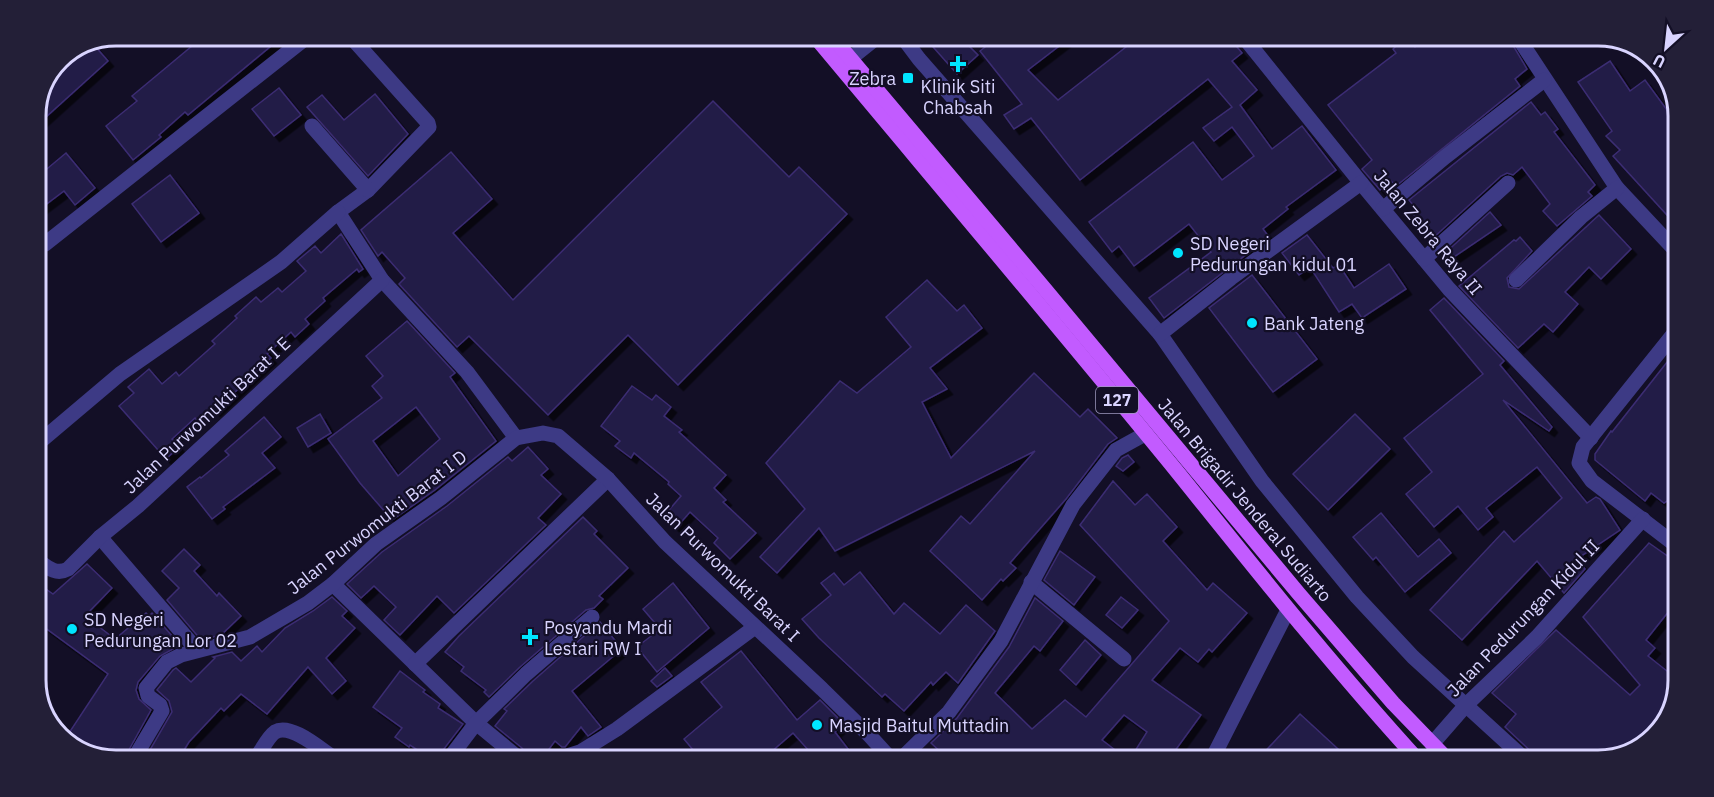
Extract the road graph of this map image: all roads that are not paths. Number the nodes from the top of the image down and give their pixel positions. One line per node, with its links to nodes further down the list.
1 (296, 46): 18 (street)
2 (359, 46): 15 (street)
3 (823, 46): 23 (main road, Jalan Brigadir Jenderal Sudiarto / 127)
4 (840, 46): 9 (main road, Jalan Brigadir Jenderal Sudiarto / 127)
5 (866, 46): 9 (street)
6 (909, 46): 24 (street)
7 (1251, 46): 12 (street, Jalan Zebra Raya II)
8 (1527, 46): 10 (street)
9 (850, 59): 23 (main road, Jalan Brigadir Jenderal Sudiarto / 127)
10 (1545, 80): 14 (street); 16 (street)
11 (312, 126): 15 (street)
12 (1361, 183): 16 (street, Jalan Zebra Raya II); 24 (street)
13 (1508, 183): 20 (street)
14 (1617, 188): 19 (street); 22 (street)
15 (368, 190): 17 (street)
16 (1383, 209): 20 (street, Jalan Zebra Raya II)
17 (338, 212): 21 (street); 27 (street)
18 (47, 242)
19 (1667, 242)
20 (1424, 259): 29 (street, Jalan Zebra Raya II)
21 (382, 280): 28 (street); 32 (street, Jalan Purwomukti Barat I E)
22 (1516, 280)
23 (1038, 292): 26 (main road, Jalan Brigadir Jenderal Sudiarto / 127); 45 (main road, Jalan Brigadir Jenderal Sudiarto / 127)
24 (1160, 334): 43 (street)
25 (1667, 341): 29 (street)
26 (1145, 434): 35 (street); 37 (main road, Jalan Brigadir Jenderal Sudiarto / 127)
27 (47, 436)
28 (516, 438): 30 (street, Jalan Purwomukti Barat I); 36 (street, Jalan Purwomukti Barat I D)
29 (1590, 438): 31 (street)
30 (608, 479): 39 (street, Jalan Purwomukti Barat I); 42 (street)
31 (1642, 519): 33 (street); 43 (street, Jalan Pedurungan Kidul II)
32 (99, 537): 34 (street, Jalan Purwomukti Barat I E); 40 (street)
33 (1668, 539)
34 (47, 567)
35 (1031, 582): 41 (street); 53 (street)
36 (333, 584): 40 (street, Jalan Purwomukti Barat I D); 42 (street)
37 (1288, 610): 54 (street); 55 (main road, Jalan Brigadir Jenderal Sudiarto / 127)
38 (592, 617): 44 (street)
39 (756, 627): 51 (street); 52 (street, Jalan Purwomukti Barat I)
40 (197, 650): 46 (street, Jalan Purwomukti Barat I D)
41 (1124, 659)
42 (415, 663): 44 (street)
43 (1466, 705): 45 (street, Jalan Pedurungan Kidul II); 57 (street)
44 (476, 723): 49 (street); 50 (street)
45 (1432, 744): 56 (main road, Jalan Brigadir Jenderal Sudiarto / 127)
46 (139, 750)
47 (262, 750): 48 (street)
48 (321, 750)
49 (456, 750)
50 (509, 750)
51 (583, 750)
52 (883, 750)
53 (910, 750)
54 (1217, 750)
55 (1409, 750)
56 (1438, 750)
57 (1515, 750)

